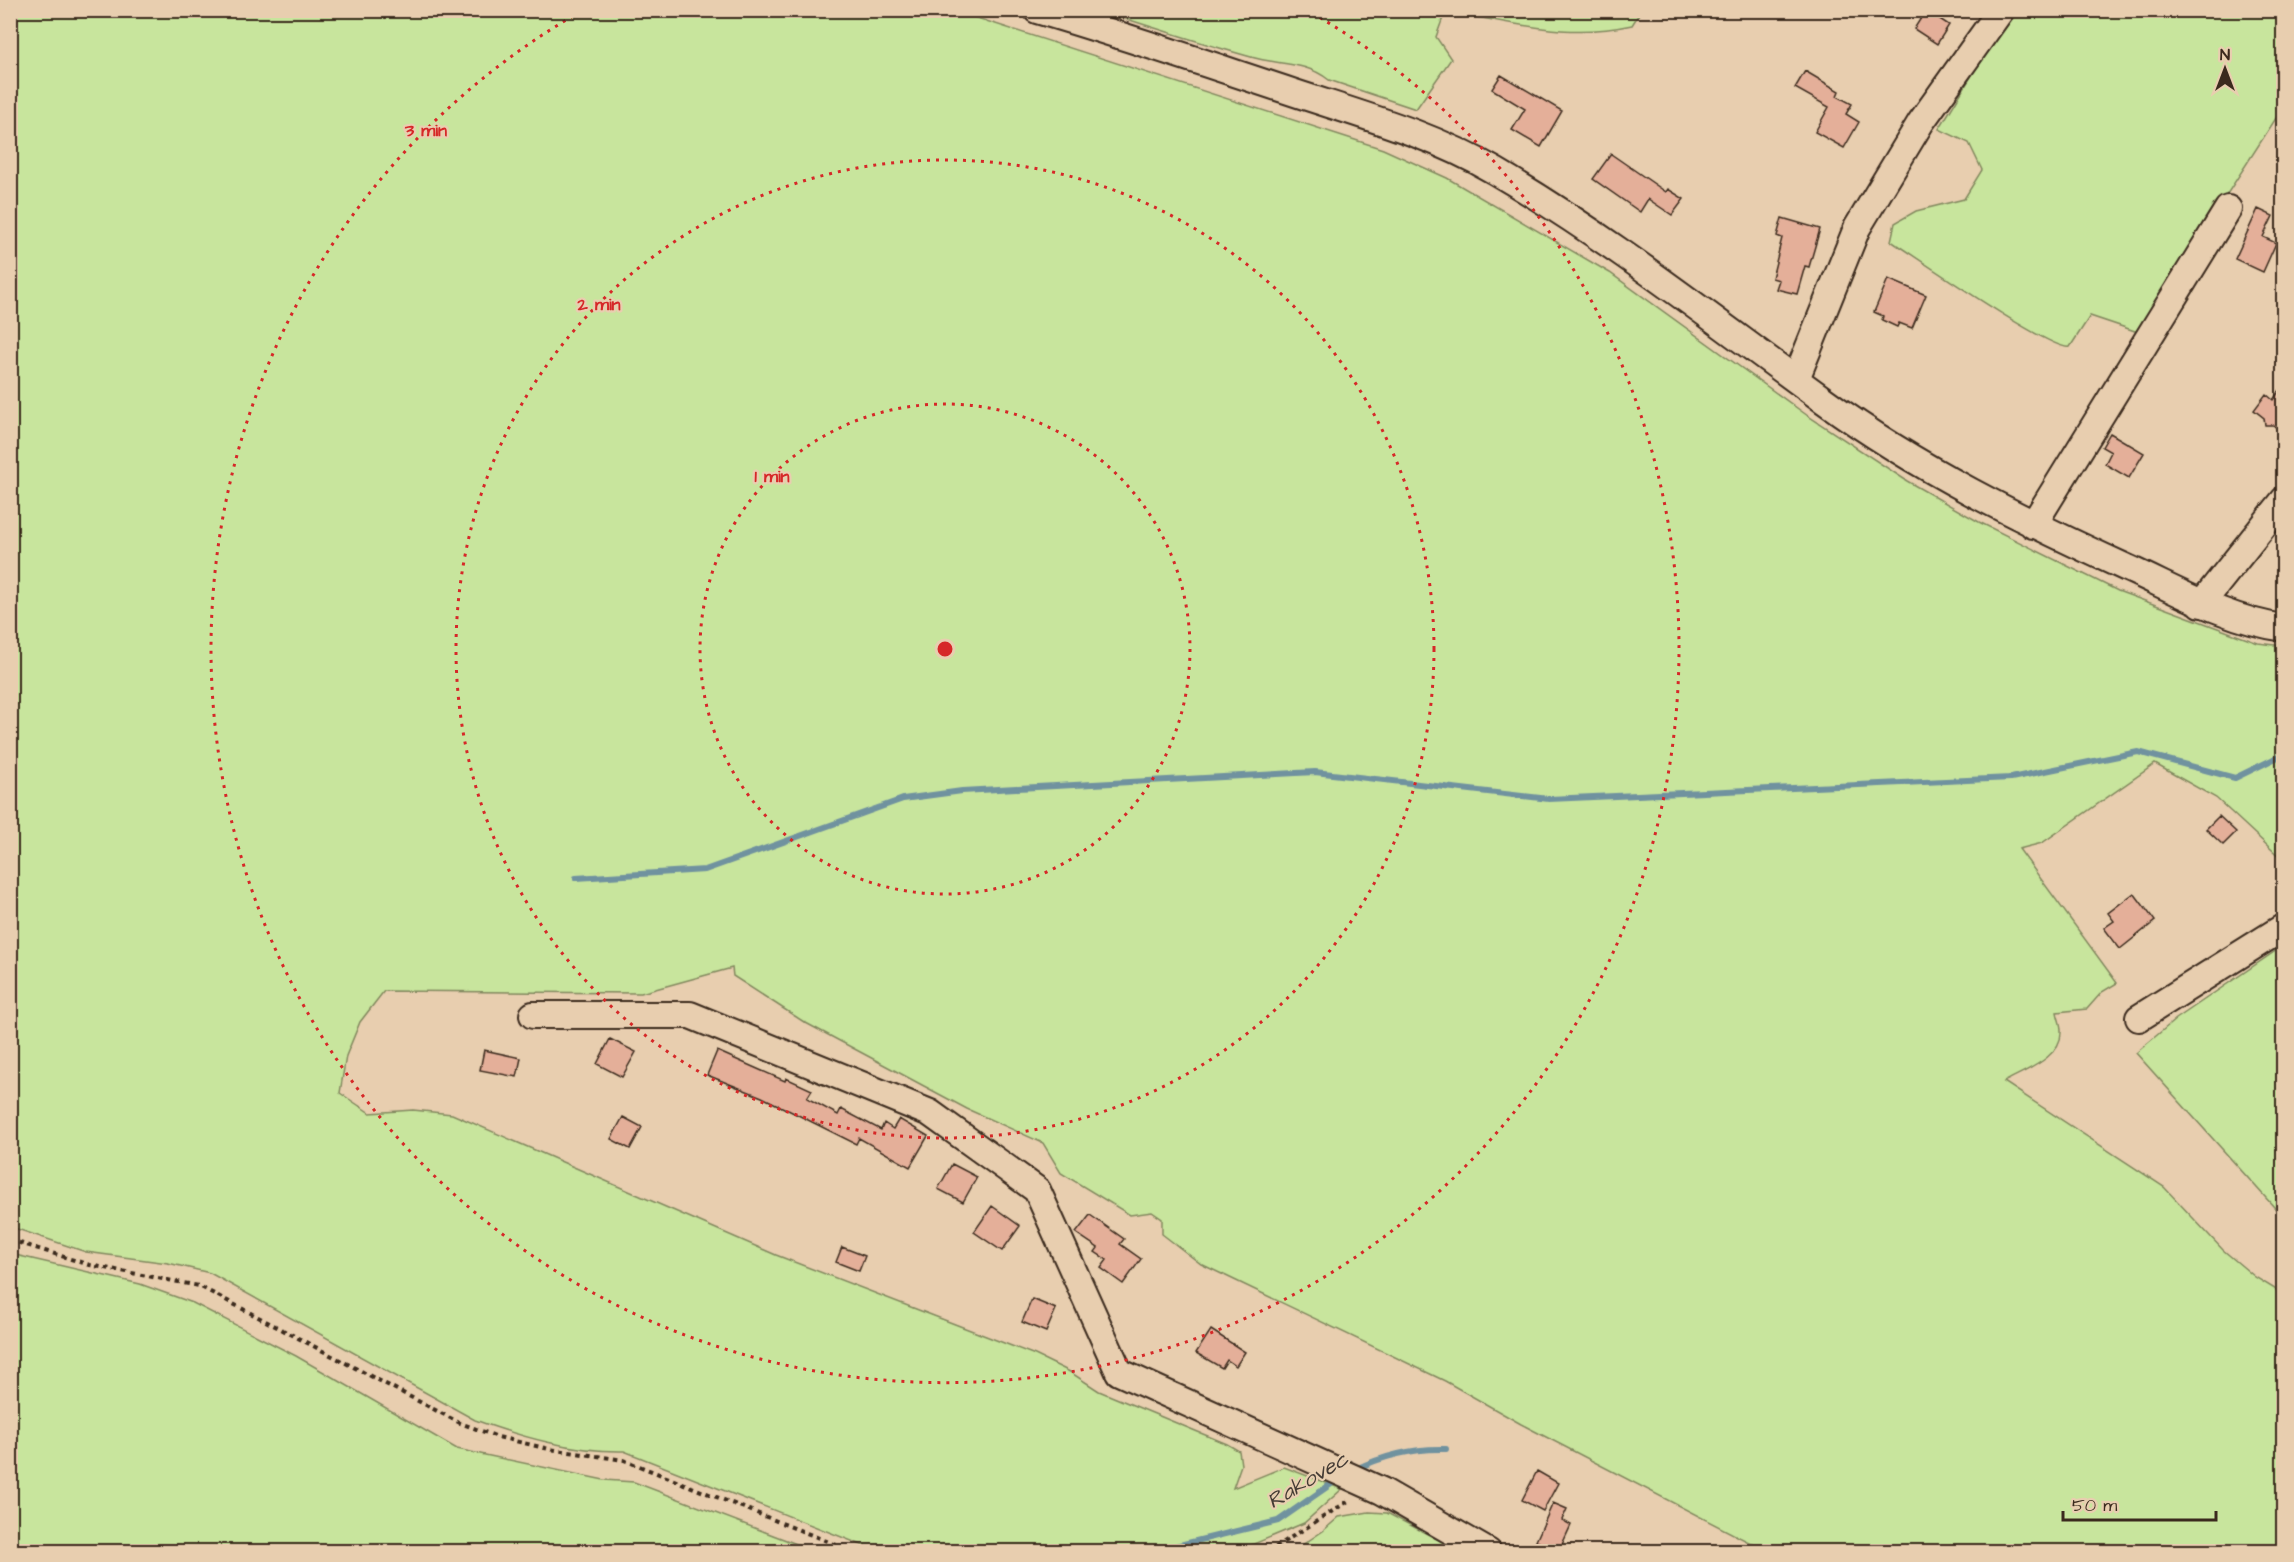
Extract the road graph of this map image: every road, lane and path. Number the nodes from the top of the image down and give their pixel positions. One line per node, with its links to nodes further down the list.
1 (1037, 10): 4 (street)
2 (2001, 10): 4 (street)
3 (2228, 209): 6 (street)
4 (1796, 379): 6 (street)
5 (2283, 500): 7 (street)
6 (2032, 525): 7 (street)
7 (2201, 604): 8 (street)
8 (2283, 628)
9 (2283, 927): 11 (street)
10 (533, 1015): 13 (street)
11 (2139, 1018)
12 (10, 1240): 14 (path)
13 (1382, 1491): 15 (path); 16 (street)
14 (854, 1551)
15 (1268, 1551)
16 (1488, 1551)

